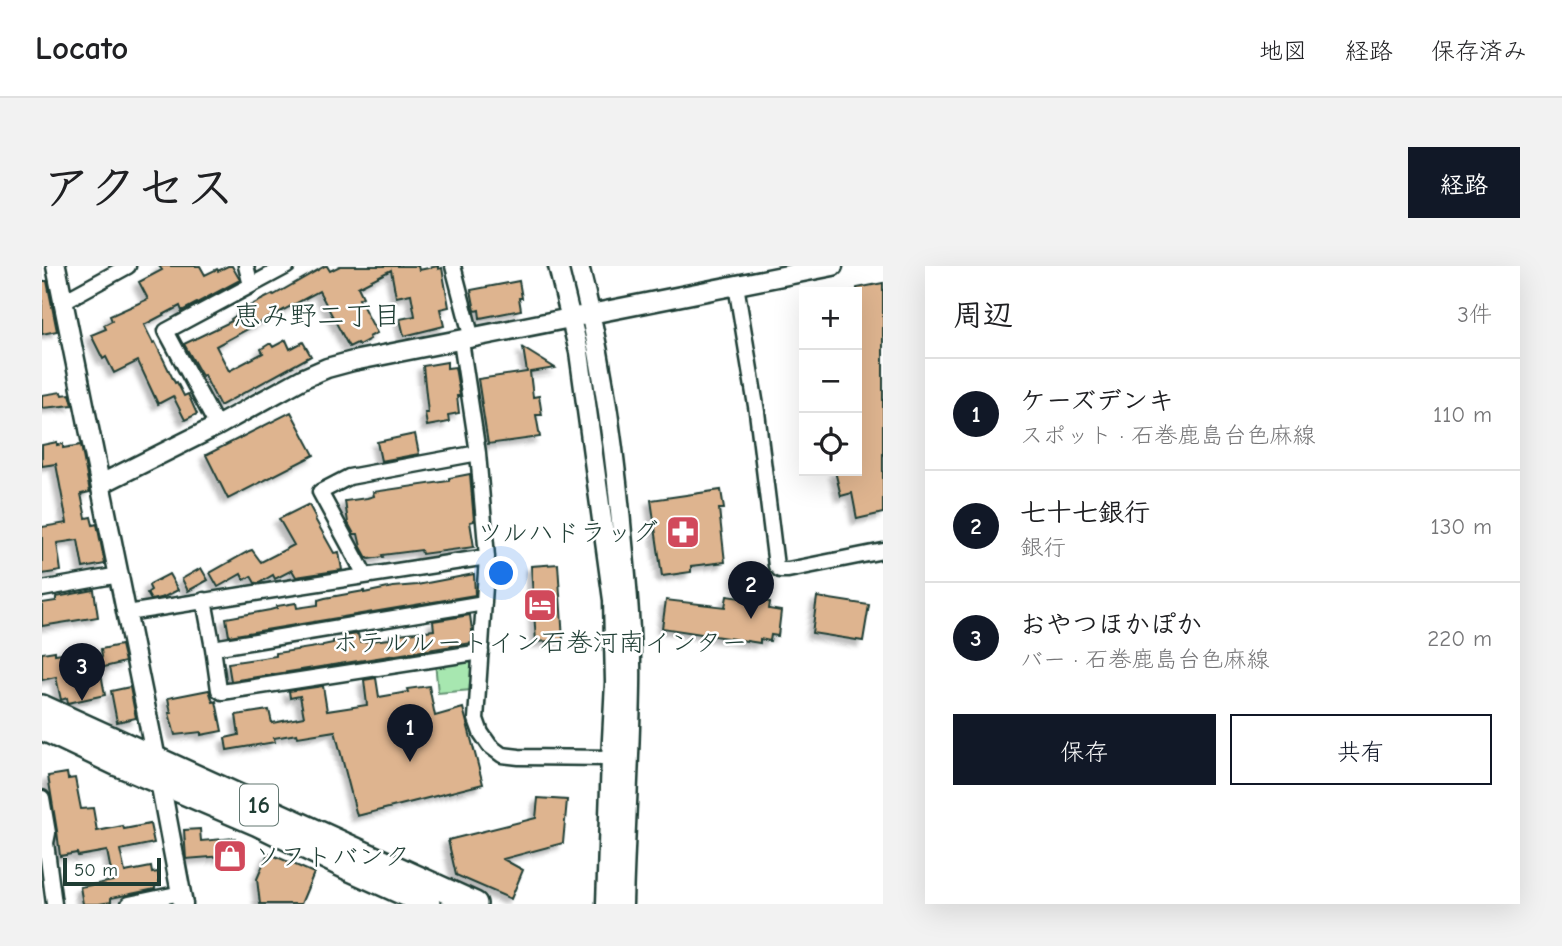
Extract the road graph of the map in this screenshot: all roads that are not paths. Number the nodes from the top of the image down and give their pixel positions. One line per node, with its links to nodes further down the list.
1 (56, 266): 11 (street)
2 (128, 266): 11 (street)
3 (246, 266): 9 (street)
4 (287, 266): 9 (street)
5 (453, 266): 14 (street)
6 (558, 266): 13 (street)
7 (579, 266): 12 (street)
8 (833, 266): 10 (street)
9 (251, 285): 15 (street)
10 (736, 285): 12 (street); 18 (street)
11 (64, 301): 17 (street)
12 (591, 315): 13 (street); 39 (street)
13 (570, 319): 14 (street); 30 (street)
14 (466, 340): 15 (street); 16 (street)
15 (217, 426): 17 (street)
16 (478, 453): 19 (street); 21 (street)
17 (101, 484): 20 (street)
18 (883, 551)
19 (487, 557): 21 (street); 24 (street)
20 (119, 575): 22 (street); 25 (street)
21 (365, 575): 23 (street)
22 (42, 589)
23 (204, 600): 25 (street); 26 (street)
24 (484, 603): 26 (street); 27 (street)
25 (127, 613): 31 (street)
26 (213, 648): 27 (street)
27 (481, 652): 30 (street)
28 (42, 707): 31 (main road, 16)
29 (42, 728): 31 (main road, 16)
30 (611, 758): 38 (street)
31 (158, 771): 33 (street); 36 (main road, 16); 37 (main road, 16)
32 (42, 798): 34 (street)
33 (182, 899): 35 (street)
34 (54, 904)
35 (128, 904)
36 (428, 904)
37 (475, 904)
38 (606, 904)
39 (623, 904)

